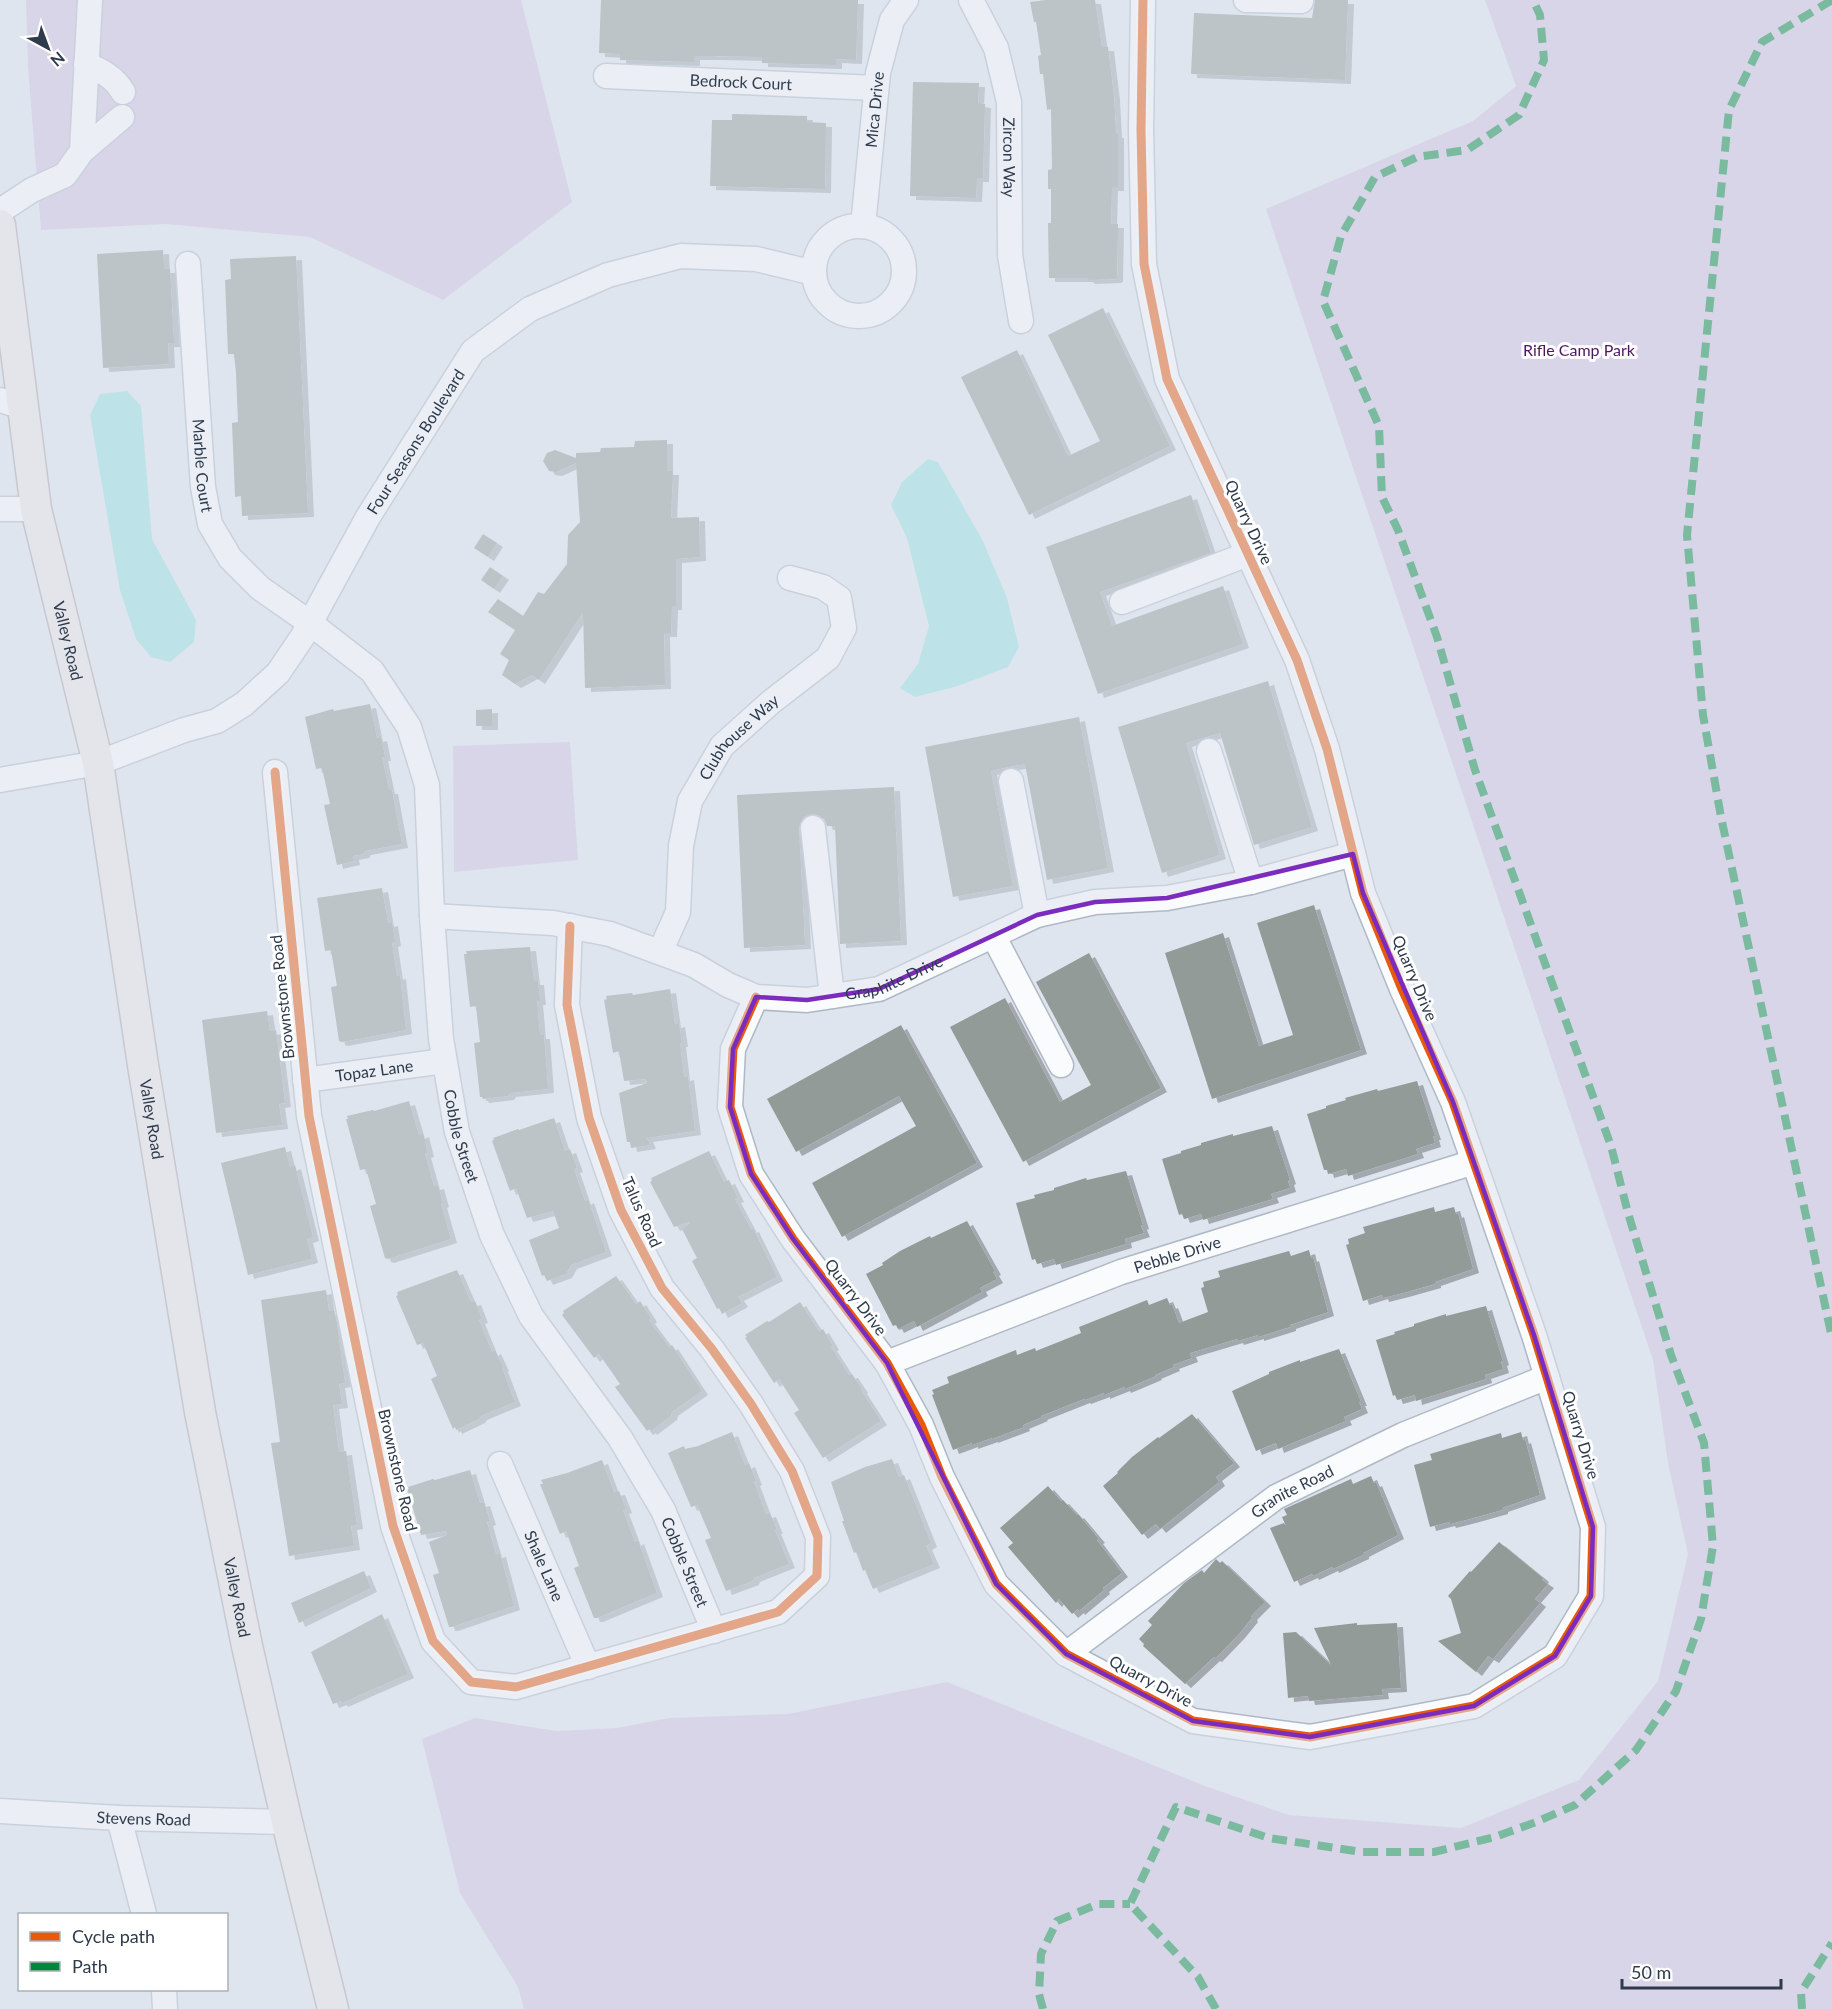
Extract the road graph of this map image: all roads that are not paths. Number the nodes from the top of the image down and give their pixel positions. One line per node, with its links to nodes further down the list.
1 (90, 0): 7 (street)
2 (906, 0): 9 (street, Mica Drive)
3 (971, 0): 18 (street, Zircon Way)
4 (1143, 0): 22 (street, Quarry Drive)
5 (1246, 0): 6 (street)
6 (1301, 1)
7 (86, 64): 10 (street); 12 (street)
8 (606, 75): 9 (street, Bedrock Court)
9 (876, 88): 15 (street, Mica Drive)
10 (123, 92)
11 (122, 117): 12 (street)
12 (82, 151): 13 (street)
13 (0, 211)
14 (0, 225): 19 (main road, Valley Road)
15 (863, 226): 17 (street); 17 (street)
16 (188, 264): 25 (street, Marble Court)
17 (813, 273): 25 (street, Four Seasons Boulevard)
18 (1021, 321)
19 (12, 403): 21 (main road, Valley Road)
20 (0, 509): 21 (street)
21 (36, 509): 27 (main road, Valley Road)
22 (1248, 554): 24 (street); 32 (street, Quarry Drive)
23 (790, 578): 38 (street, Clubhouse Way)
24 (1122, 602)
25 (310, 623): 27 (street, Four Seasons Boulevard); 35 (street, Cobble Street)
26 (1209, 751): 33 (street)
27 (98, 763): 29 (street, Four Seasons Boulevard); 54 (main road, Valley Road)
28 (275, 772): 43 (street, Brownstone Road)
29 (0, 780)
30 (1011, 781): 34 (street)
31 (813, 828): 39 (street)
32 (1353, 854): 33 (street, Graphite Drive); 44 (street, Quarry Drive)
33 (1251, 882): 34 (street, Graphite Drive)
34 (1037, 915): 37 (street, Graphite Drive)
35 (432, 916): 36 (street, Graphite Drive); 41 (street, Cobble Street)
36 (570, 926): 38 (street, Graphite Drive); 48 (street, Talus Road)
37 (994, 937): 39 (street, Graphite Drive); 42 (street)
38 (660, 952): 40 (street, Graphite Drive)
39 (832, 996): 40 (street, Graphite Drive)
40 (756, 997): 45 (street, Quarry Drive)
41 (444, 1060): 43 (street, Topaz Lane); 49 (street, Cobble Street)
42 (1061, 1065)
43 (305, 1080): 51 (street, Brownstone Road)
44 (1474, 1162): 45 (street, Pebble Drive); 46 (street, Quarry Drive)
45 (887, 1363): 50 (street, Quarry Drive)
46 (1547, 1377): 50 (street, Granite Road); 50 (street, Quarry Drive)
47 (500, 1464): 51 (street, Shale Lane)
48 (792, 1471): 49 (street, Brownstone Road)
49 (714, 1631): 51 (street, Brownstone Road)
50 (1066, 1654)
51 (588, 1667)
52 (0, 1811): 53 (street, Stevens Road)
53 (119, 1818): 54 (street, Stevens Road); 55 (street)
54 (287, 1822): 58 (main road, Valley Road)
55 (144, 1913)
56 (164, 1991): 57 (street)
57 (165, 2009)
58 (333, 2009)

